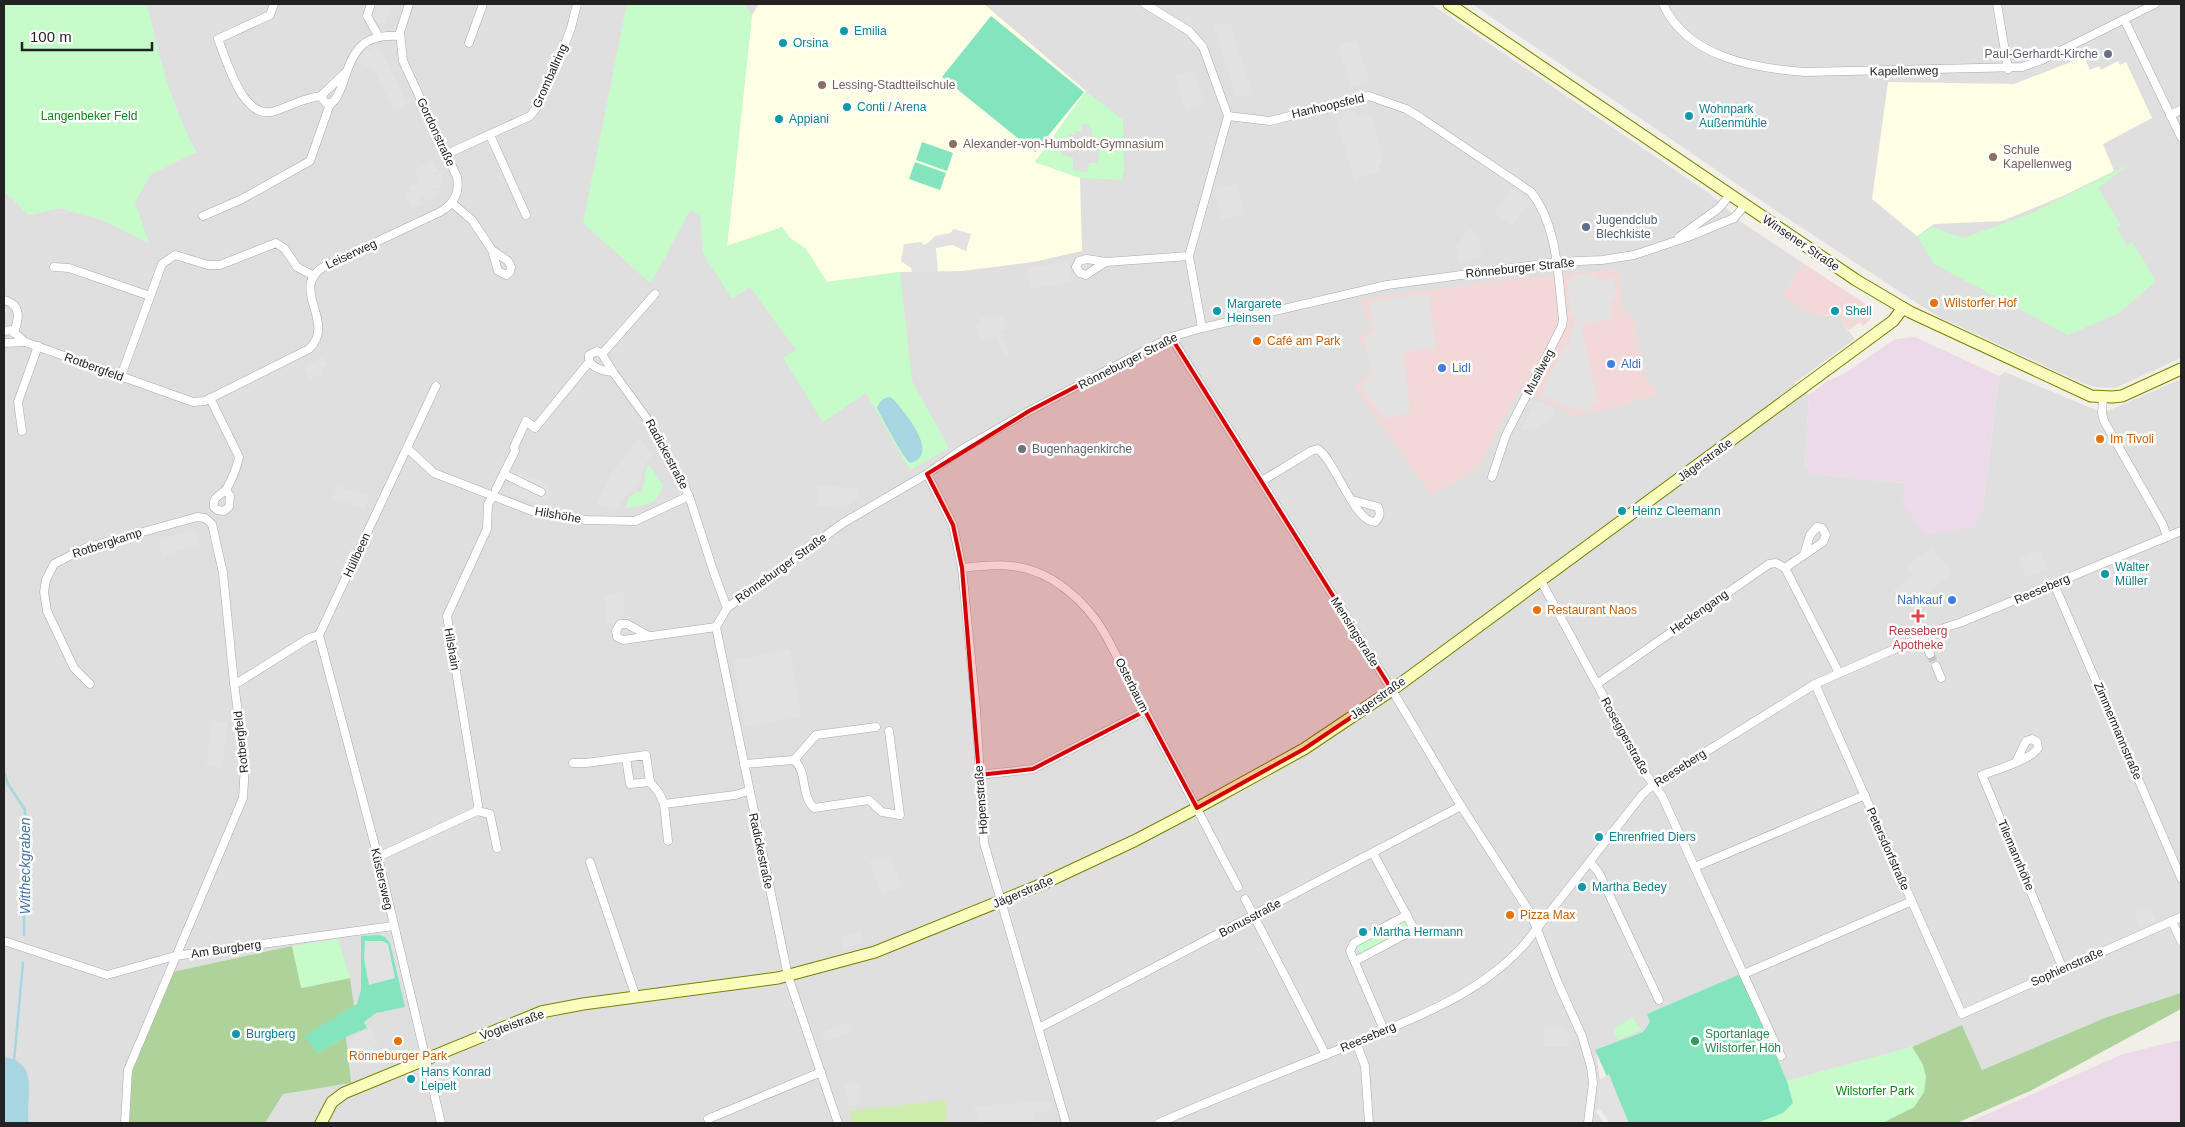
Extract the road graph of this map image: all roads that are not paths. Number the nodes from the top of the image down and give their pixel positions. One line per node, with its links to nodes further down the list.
1 (274, 4): 17 (street)
2 (371, 4): 13 (street)
3 (409, 4): 12 (street, Gordonstraße)
4 (483, 4): 14 (street)
5 (577, 4): 22 (street, Gromballring)
6 (1145, 4): 21 (street)
7 (1449, 4): 25 (street, Winsener Straße)
8 (1663, 4): 15 (street, Kapellenweg)
9 (1997, 4): 15 (street)
10 (2155, 4): 11 (street, Kapellenweg)
11 (2124, 19): 15 (street, Kapellenweg); 20 (street)
12 (399, 36): 13 (street); 24 (street, Gordonstraße)
13 (379, 37): 16 (street)
14 (469, 43)
15 (2008, 69)
16 (346, 72): 17 (street); 18 (street)
17 (322, 96): 18 (street)
18 (330, 104): 29 (street)
19 (2181, 110): 20 (street)
20 (2170, 115): 23 (street)
21 (1228, 116): 32 (street); 34 (street, Hanhoopsfeld)
22 (490, 135): 24 (street, Gromballring); 28 (street)
23 (2181, 137)
24 (446, 154): 26 (street, Gordonstraße)
25 (1730, 195): 27 (street, Winsener Straße); 30 (street, Rönneburger Straße)
26 (452, 202): 31 (street); 36 (street, Leiserweg)
27 (1745, 205): 30 (street, Rönneburger Straße); 40 (street, Winsener Straße)
28 (526, 215)
29 (203, 216)
30 (1673, 242): 34 (street, Rönneburger Straße)
31 (492, 250)
32 (1189, 256): 33 (street); 41 (street)
33 (1106, 262)
34 (1557, 262): 41 (street, Rönneburger Straße); 60 (street, Musilweg)
35 (54, 268): 38 (street)
36 (314, 276): 38 (street); 55 (street, Leiserweg)
37 (655, 294): 48 (street)
38 (150, 296): 52 (street)
39 (4, 300): 43 (street)
40 (1903, 308): 54 (street, Winsener Straße); 73 (street, Jägerstraße)
41 (1202, 328): 44 (street, Rönneburger Straße)
42 (4, 331): 43 (street, Rotbergfeld)
43 (14, 333): 45 (street, Rotbergfeld)
44 (1171, 337): 59 (street, Rönneburger Straße); 61 (street, Mensingstraße)
45 (25, 342): 46 (street, Rotbergfeld); 47 (street, Rotbergfeld)
46 (4, 343)
47 (38, 346): 52 (street, Rotbergfeld); 56 (street)
48 (602, 354): 49 (street); 51 (street, Radickestraße)
49 (589, 362): 51 (street); 58 (street)
50 (2181, 369): 54 (street, Winsener Straße)
51 (613, 372): 65 (street, Radickestraße)
52 (121, 376): 55 (street, Rotbergfeld)
53 (436, 386): 57 (street, Hüllbeen)
54 (2103, 397): 69 (street)
55 (210, 398): 62 (street)
56 (22, 431)
57 (408, 448): 63 (street, Hilshöhe); 77 (street, Hüllbeen)
58 (504, 474): 63 (street); 64 (street)
59 (927, 474): 71 (street, Höpenstraße); 75 (street, Rönneburger Straße)
60 (1492, 477)
61 (1262, 481): 66 (street); 88 (street, Mensingstraße)
62 (226, 490)
63 (495, 492): 65 (street, Hilshöhe); 105 (street, Hilshain)
64 (541, 492)
65 (689, 496): 75 (street, Radickestraße)
66 (1352, 500)
67 (205, 518): 84 (street, Rotbergfeld); 85 (street, Rotbergkamp)
68 (2181, 531): 69 (street, Reeseberg)
69 (2168, 537): 74 (street, Reeseberg)
70 (1804, 555): 72 (street)
71 (962, 568): 89 (street, Osterbaum); 97 (street, Höpenstraße)
72 (1785, 568): 82 (street); 86 (street, Heckengang)
73 (1541, 581): 86 (street, Roseggerstraße); 88 (street, Jägerstraße)
74 (2054, 584): 79 (street, Reeseberg); 113 (street, Zimmermannstraße)
75 (727, 608): 76 (street)
76 (716, 627): 78 (street); 96 (street, Radickestraße)
77 (319, 635): 84 (street); 109 (street, Küstersweg)
78 (649, 636)
79 (1922, 637): 80 (street); 82 (street, Reeseberg)
80 (1930, 654)
81 (1936, 666): 83 (street)
82 (1839, 673): 87 (street, Reeseberg)
83 (1941, 678)
84 (234, 683): 126 (street, Rotbergfeld)
85 (90, 684)
86 (1597, 684): 99 (street, Roseggerstraße)
87 (1815, 684): 99 (street, Reeseberg); 101 (street, Petersdorfstraße)
88 (1392, 690): 103 (street, Mensingstraße); 104 (street, Jägerstraße)
89 (1145, 711): 97 (street); 104 (street, Osterbaum)
90 (876, 727): 93 (street)
91 (889, 730): 93 (street)
92 (626, 758): 95 (street); 98 (street); 98 (street)
93 (794, 760): 96 (street)
94 (2016, 762): 128 (street, Tilemannhöhe)
95 (573, 763)
96 (744, 764): 100 (street, Radickestraße)
97 (979, 776): 117 (street, Höpenstraße)
98 (650, 782): 102 (street)
99 (1654, 784): 111 (street, Reeseberg); 112 (street, Roseggerstraße)
100 (748, 791): 102 (street); 130 (street, Radickestraße)
101 (1864, 795): 112 (street); 116 (street, Petersdorfstraße)
102 (664, 804): 106 (street)
103 (1461, 806): 108 (street, Bonusstraße); 123 (street, Mensingstraße)
104 (1198, 808): 114 (street, Osterbaum); 117 (street, Jägerstraße)
105 (477, 811): 107 (street); 109 (street)
106 (668, 841)
107 (497, 848)
108 (1373, 853): 118 (street); 119 (street, Bonusstraße)
109 (378, 856): 122 (street, Küstersweg)
110 (590, 862): 131 (street)
111 (1590, 862): 123 (street, Reeseberg); 132 (street)
112 (1695, 867): 129 (street, Roseggerstraße)
113 (2181, 878)
114 (1238, 887)
115 (1245, 899): 119 (street)
116 (1912, 901): 129 (street); 133 (street, Petersdorfstraße)
117 (1000, 902): 130 (street, Jägerstraße); 134 (street, Höpenstraße)
118 (1407, 915): 127 (street); 127 (street)
119 (1254, 916): 134 (street, Bonusstraße); 137 (street)
120 (2181, 917): 121 (street, Sophienstraße)
121 (2172, 921): 125 (street); 128 (street, Sophienstraße)
122 (393, 926): 126 (street, Am Burgberg); 139 (street, Küstersweg)
123 (1537, 928): 135 (street, Reeseberg); 150 (street, Mensingstraße)
124 (4, 941): 126 (street)
125 (2181, 941)
126 (175, 956): 143 (street, Am Burgberg)
127 (1355, 961): 135 (street)
128 (2063, 969): 133 (street, Sophienstraße)
129 (1744, 974): 138 (street, Roseggerstraße)
130 (788, 976): 131 (street, Vogteistraße); 140 (street, Radickestraße)
131 (636, 998): 139 (street, Vogteistraße)
132 (1659, 1000)
133 (1962, 1014)
134 (1039, 1028): 147 (street, Höpenstraße)
135 (1384, 1030): 136 (street, Reeseberg)
136 (1356, 1042): 137 (street, Reeseberg); 149 (street)
137 (1326, 1054): 142 (street, Reeseberg)
138 (1781, 1056)
139 (424, 1059): 144 (street, Vogteistraße); 145 (street, Küstersweg)
140 (821, 1072): 141 (street); 146 (street, Radickestraße)
141 (708, 1119)
142 (1172, 1121): 148 (street, Reeseberg)
143 (125, 1123)
144 (322, 1123)
145 (440, 1123)
146 (838, 1123)
147 (1066, 1123)
148 (1159, 1123)
149 (1369, 1123)
150 (1588, 1123)

